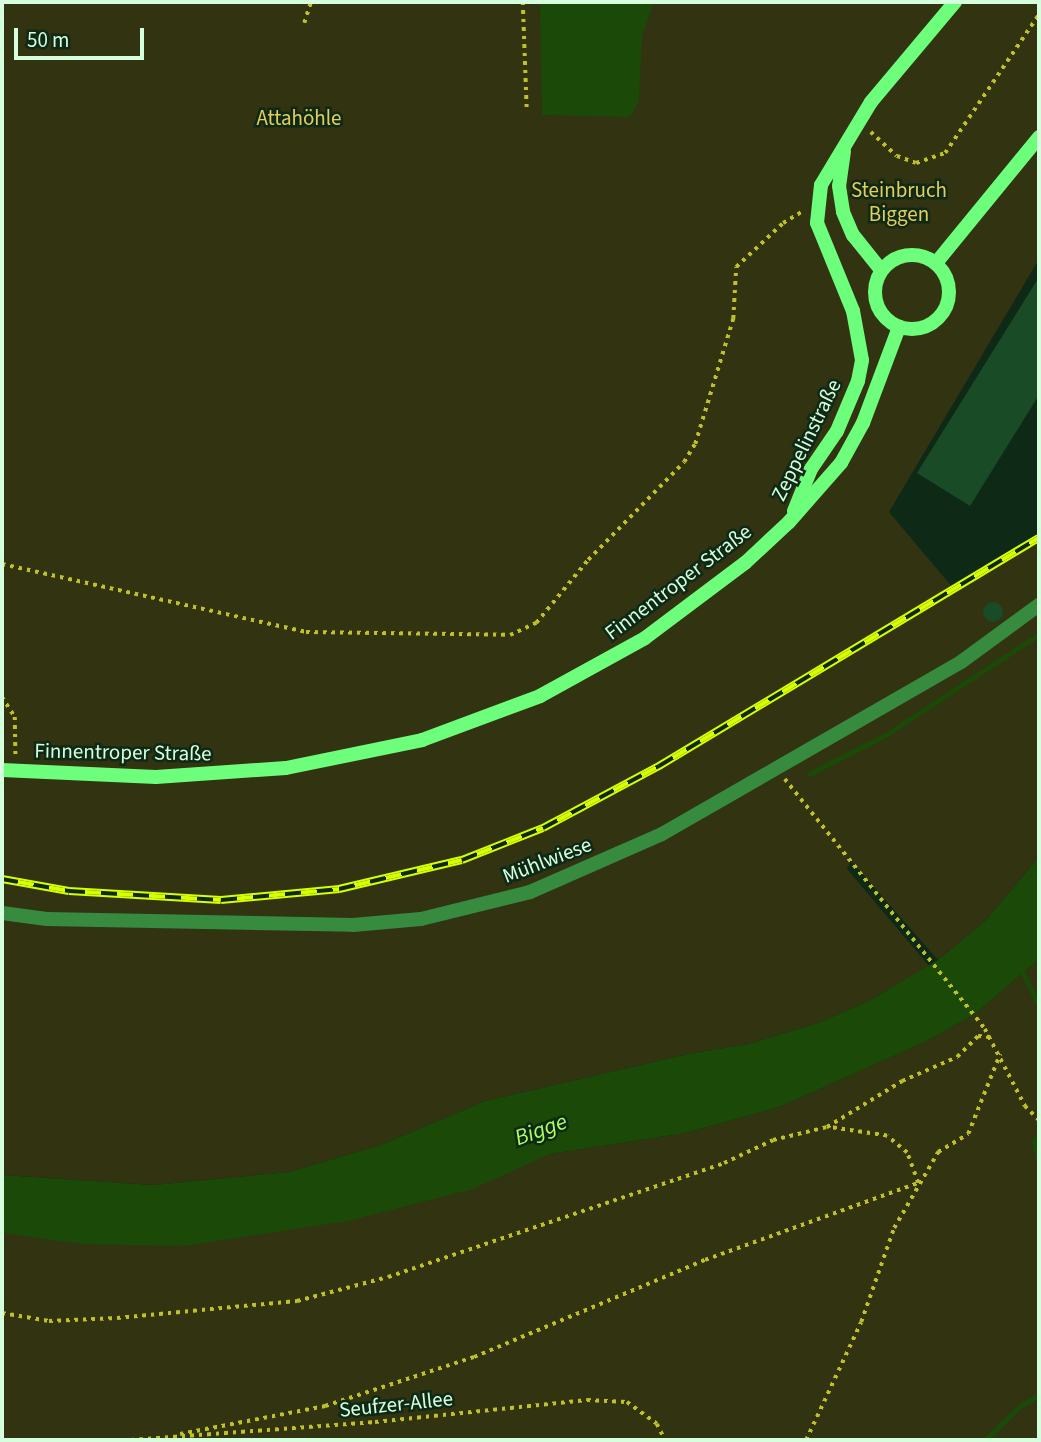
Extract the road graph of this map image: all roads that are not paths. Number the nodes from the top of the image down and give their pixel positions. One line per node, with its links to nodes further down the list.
1 (955, 2): 3 (main road, Zeppelinstraße)
2 (1039, 137): 4 (main road)
3 (848, 140): 5 (main road, Zeppelinstraße); 7 (main road, Zeppelinstraße)
4 (936, 263): 5 (main road); 6 (main road)
5 (881, 270): 6 (main road)
6 (899, 327): 7 (main road, Finnentroper Straße)
7 (789, 522): 9 (main road, Finnentroper Straße)
8 (1039, 605): 10 (street, Mühlwiese)
9 (8, 770)
10 (2, 913)

